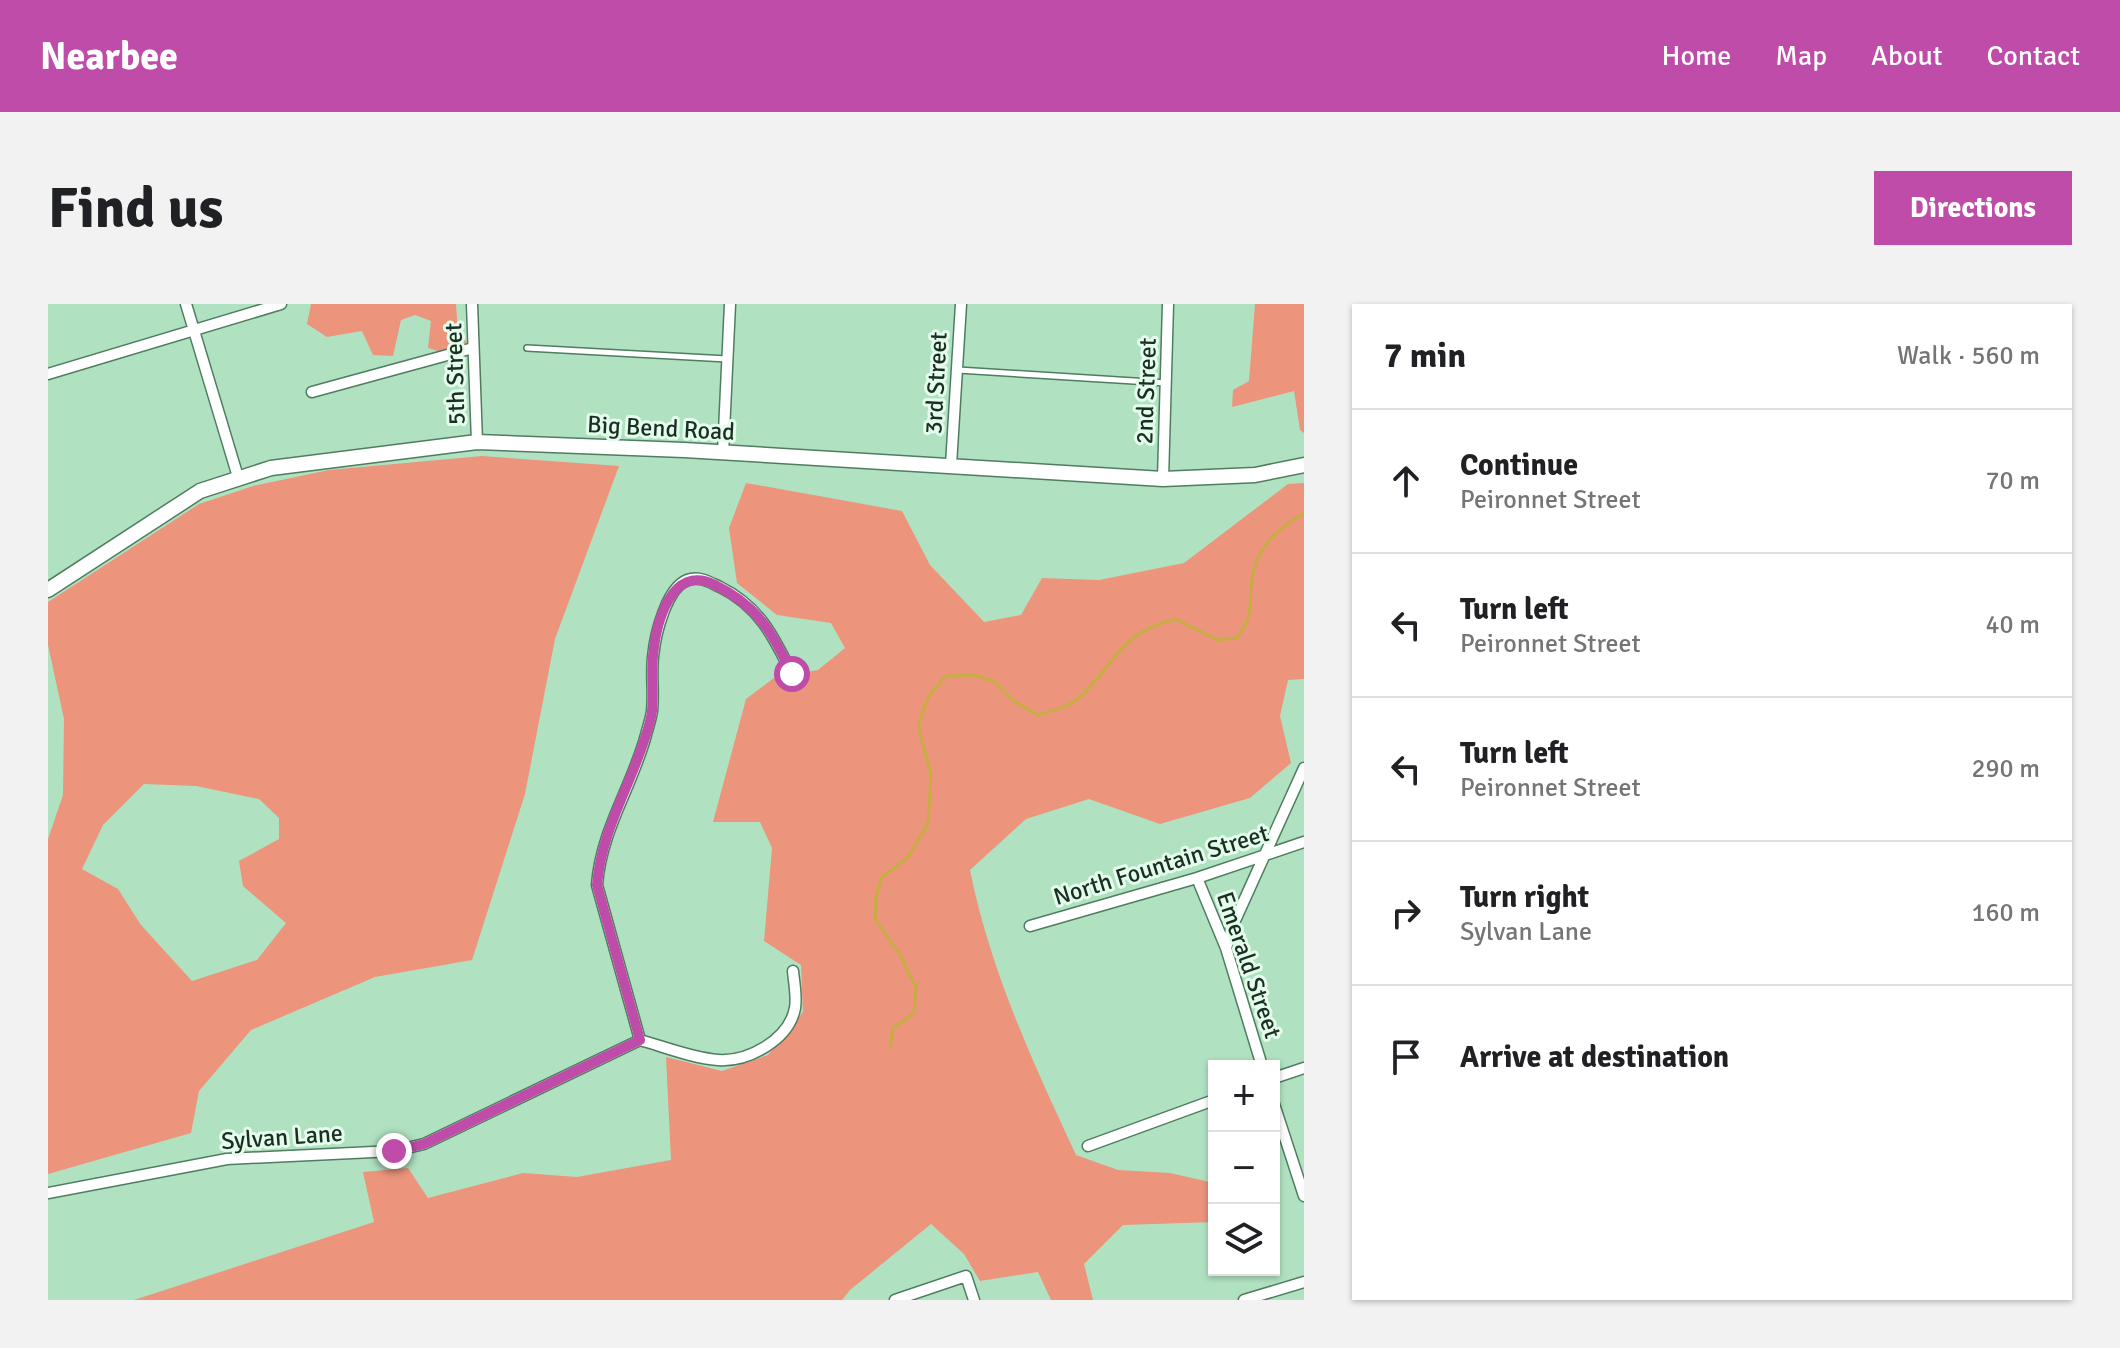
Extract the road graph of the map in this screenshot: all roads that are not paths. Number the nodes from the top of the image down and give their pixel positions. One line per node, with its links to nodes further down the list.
1 (186, 304): 7 (street)
2 (281, 304): 7 (street)
3 (472, 304): 8 (street, 5th Street)
4 (730, 304): 10 (street)
5 (961, 304): 11 (street, 3rd Street)
6 (1168, 304): 13 (street, 2nd Street)
7 (194, 329): 12 (street); 19 (street)
8 (473, 348): 14 (street); 15 (street, 5th Street)
9 (527, 348): 10 (lane)
10 (728, 359): 16 (street)
11 (957, 370): 13 (lane); 17 (street, 3rd Street)
12 (48, 374)
13 (1166, 383): 20 (street, 2nd Street)
14 (312, 392)
15 (477, 442): 16 (main road, Big Bend Road); 19 (main road, Big Bend Road)
16 (723, 453): 17 (main road, Big Bend Road)
17 (951, 465): 20 (main road, Big Bend Road)
18 (1304, 465): 20 (main road, Big Bend Road)
19 (238, 477): 21 (main road, Big Bend Road)
20 (1163, 479)
21 (48, 590)
22 (792, 674): 30 (street)
23 (1304, 768): 25 (street)
24 (1304, 842): 25 (street, North Fountain Street)
25 (1264, 854): 26 (street, North Fountain Street); 28 (street)
26 (1197, 878): 27 (street, North Fountain Street); 28 (street, Emerald Street)
27 (1030, 926)
28 (1226, 948): 31 (street, Emerald Street)
29 (793, 971): 30 (street)
30 (640, 1040): 38 (street, Sylvan Lane)
31 (1260, 1060)
32 (1304, 1068): 33 (street)
33 (1280, 1076)
34 (1208, 1102): 36 (street)
35 (1280, 1120): 37 (street)
36 (1088, 1146)
37 (1301, 1176): 39 (street)
38 (48, 1193)
39 (1304, 1196)
40 (1304, 1282): 43 (street)
41 (895, 1300): 42 (street)
42 (974, 1300)
43 (1244, 1300)

